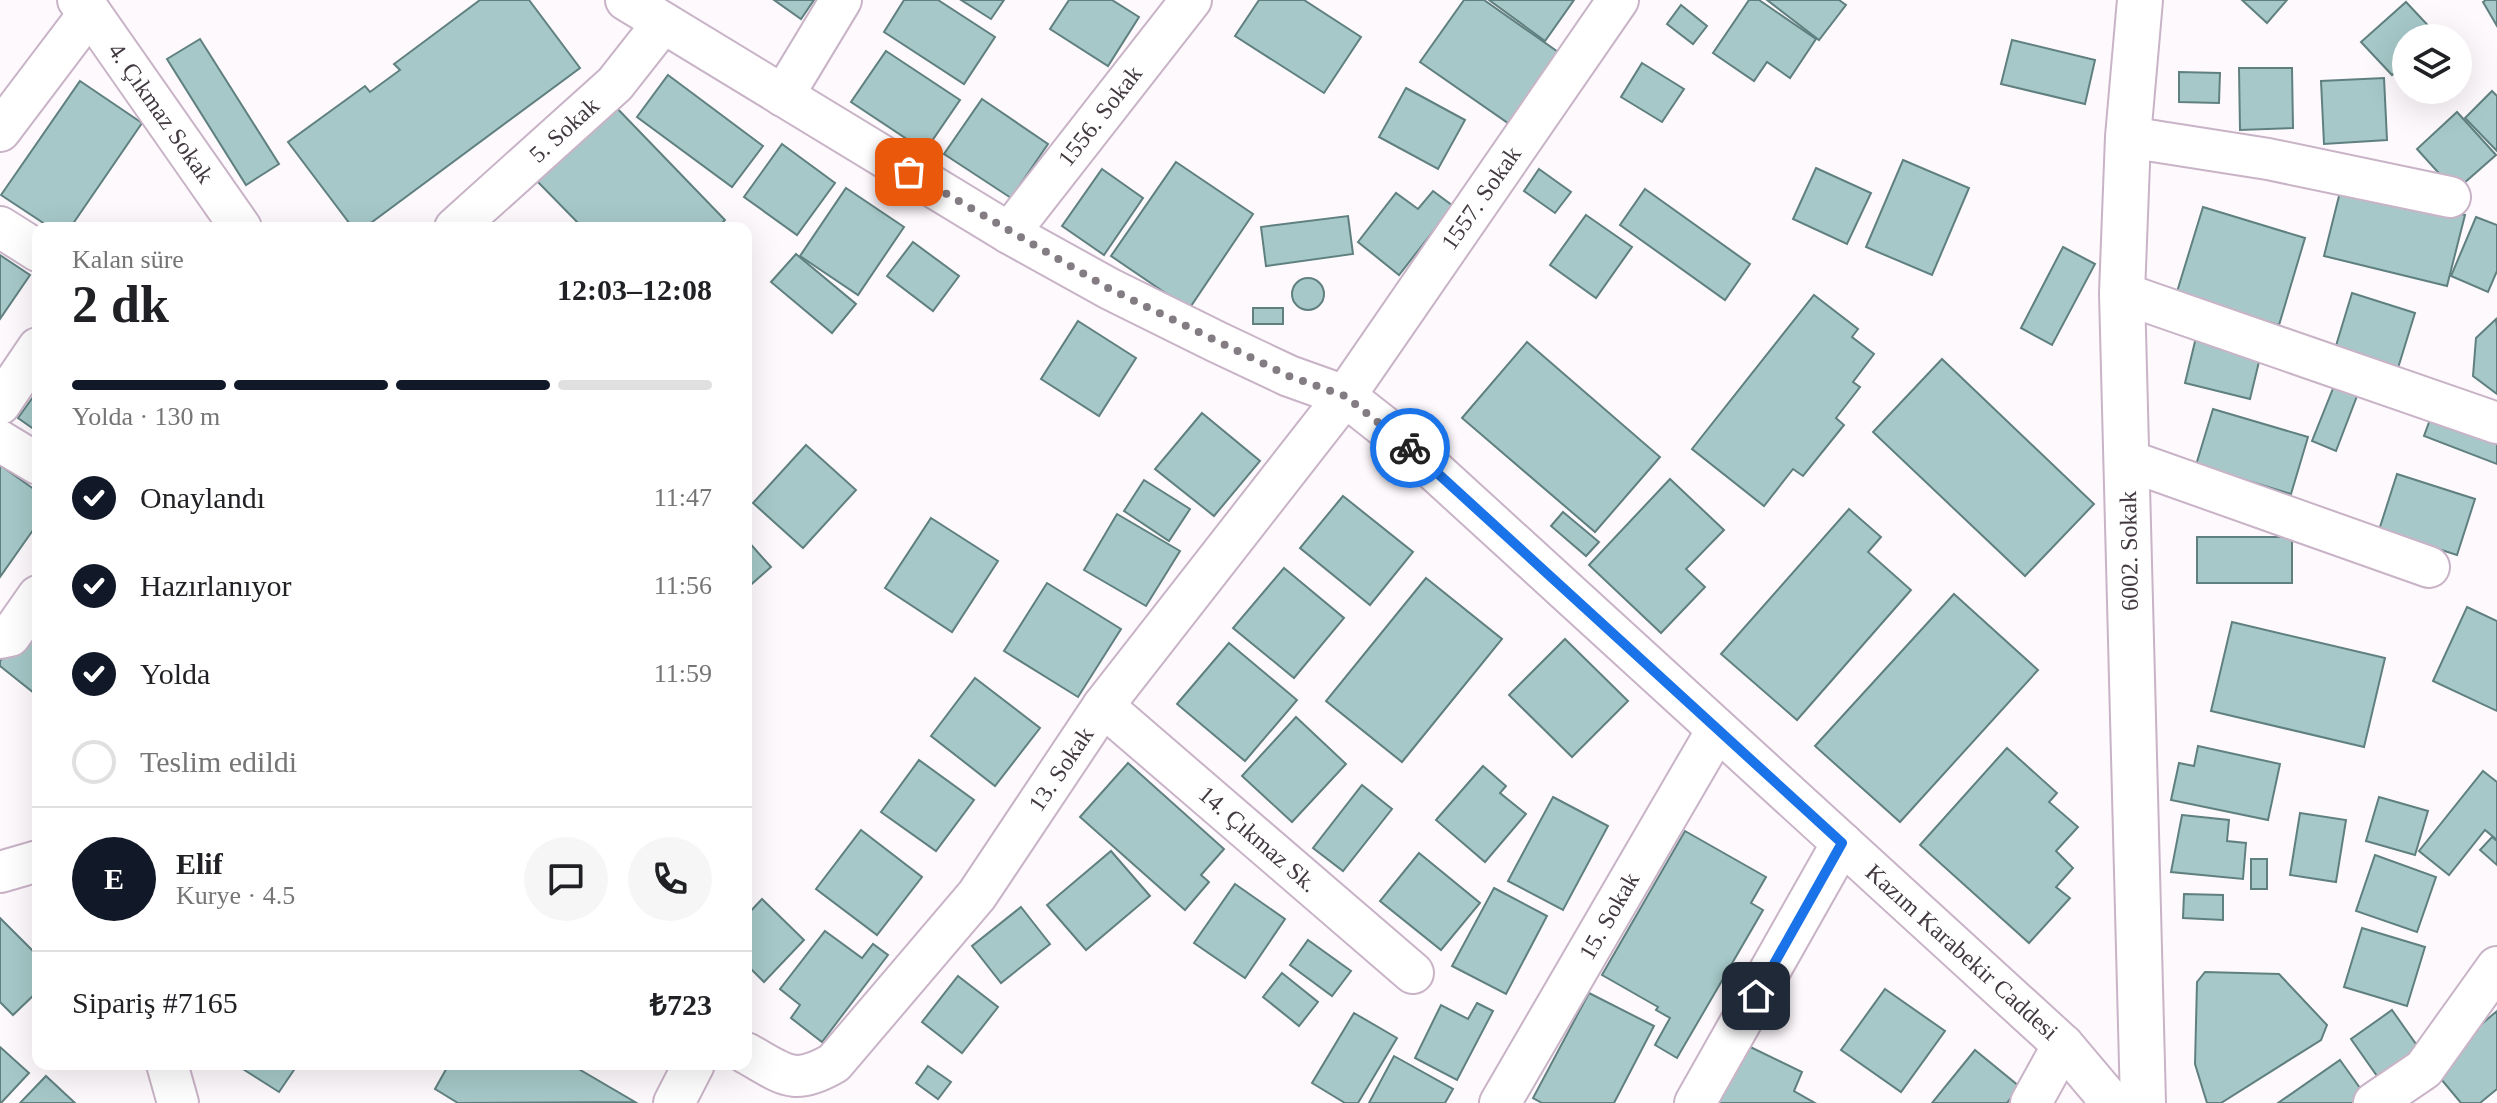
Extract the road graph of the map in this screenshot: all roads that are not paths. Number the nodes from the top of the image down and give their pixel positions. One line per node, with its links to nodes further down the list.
1 (626, 0): 7 (street, Kazım Karabekir Caddesi)
2 (841, 0): 8 (street)
3 (1191, 0): 15 (street, 1556. Sokak)
4 (1618, 0): 19 (street, 1557. Sokak)
5 (2140, 0): 10 (street, 6002. Sokak)
6 (84, 6): 9 (street); 12 (street, 4. Çıkmaz Sokak)
7 (663, 23): 8 (street, Kazım Karabekir Caddesi); 13 (street, 5. Sokak)
8 (783, 96): 15 (street, Kazım Karabekir Caddesi)
9 (7, 109)
10 (2128, 137): 11 (street); 17 (street, 6002. Sokak)
11 (2450, 197)
12 (237, 222)
13 (462, 222)
14 (0, 227): 16 (street)
15 (1009, 233): 19 (street, Kazım Karabekir Caddesi)
16 (32, 247)
17 (2122, 293): 21 (street); 24 (street, 6002. Sokak)
18 (32, 357): 20 (street)
19 (1345, 396): 28 (street, 13. Sokak); 29 (street, Kazım Karabekir Caddesi)
20 (0, 404)
21 (2497, 423)
22 (0, 441): 23 (street)
23 (32, 460)
24 (2127, 460): 25 (street); 45 (street, 6002. Sokak)
25 (2429, 567)
26 (32, 605): 27 (street)
27 (0, 638)
28 (1103, 706): 34 (street, 14. Çıkmaz Sk.); 36 (street, 13. Sokak)
29 (1717, 730): 30 (street, Kazım Karabekir Caddesi); 41 (street, 15. Sokak)
30 (1842, 843): 35 (street, Kazım Karabekir Caddesi); 42 (street)
31 (32, 863): 32 (street)
32 (0, 872)
33 (2497, 967): 46 (street)
34 (1413, 973)
35 (2063, 1045): 43 (street); 44 (street, Kazım Karabekir Caddesi)
36 (752, 1056)
37 (169, 1070): 39 (street)
38 (691, 1070): 40 (street)
39 (178, 1103)
40 (674, 1103)
41 (1500, 1103)
42 (1695, 1103)
43 (2031, 1103)
44 (2112, 1103)
45 (2143, 1103)
46 (2374, 1103)

